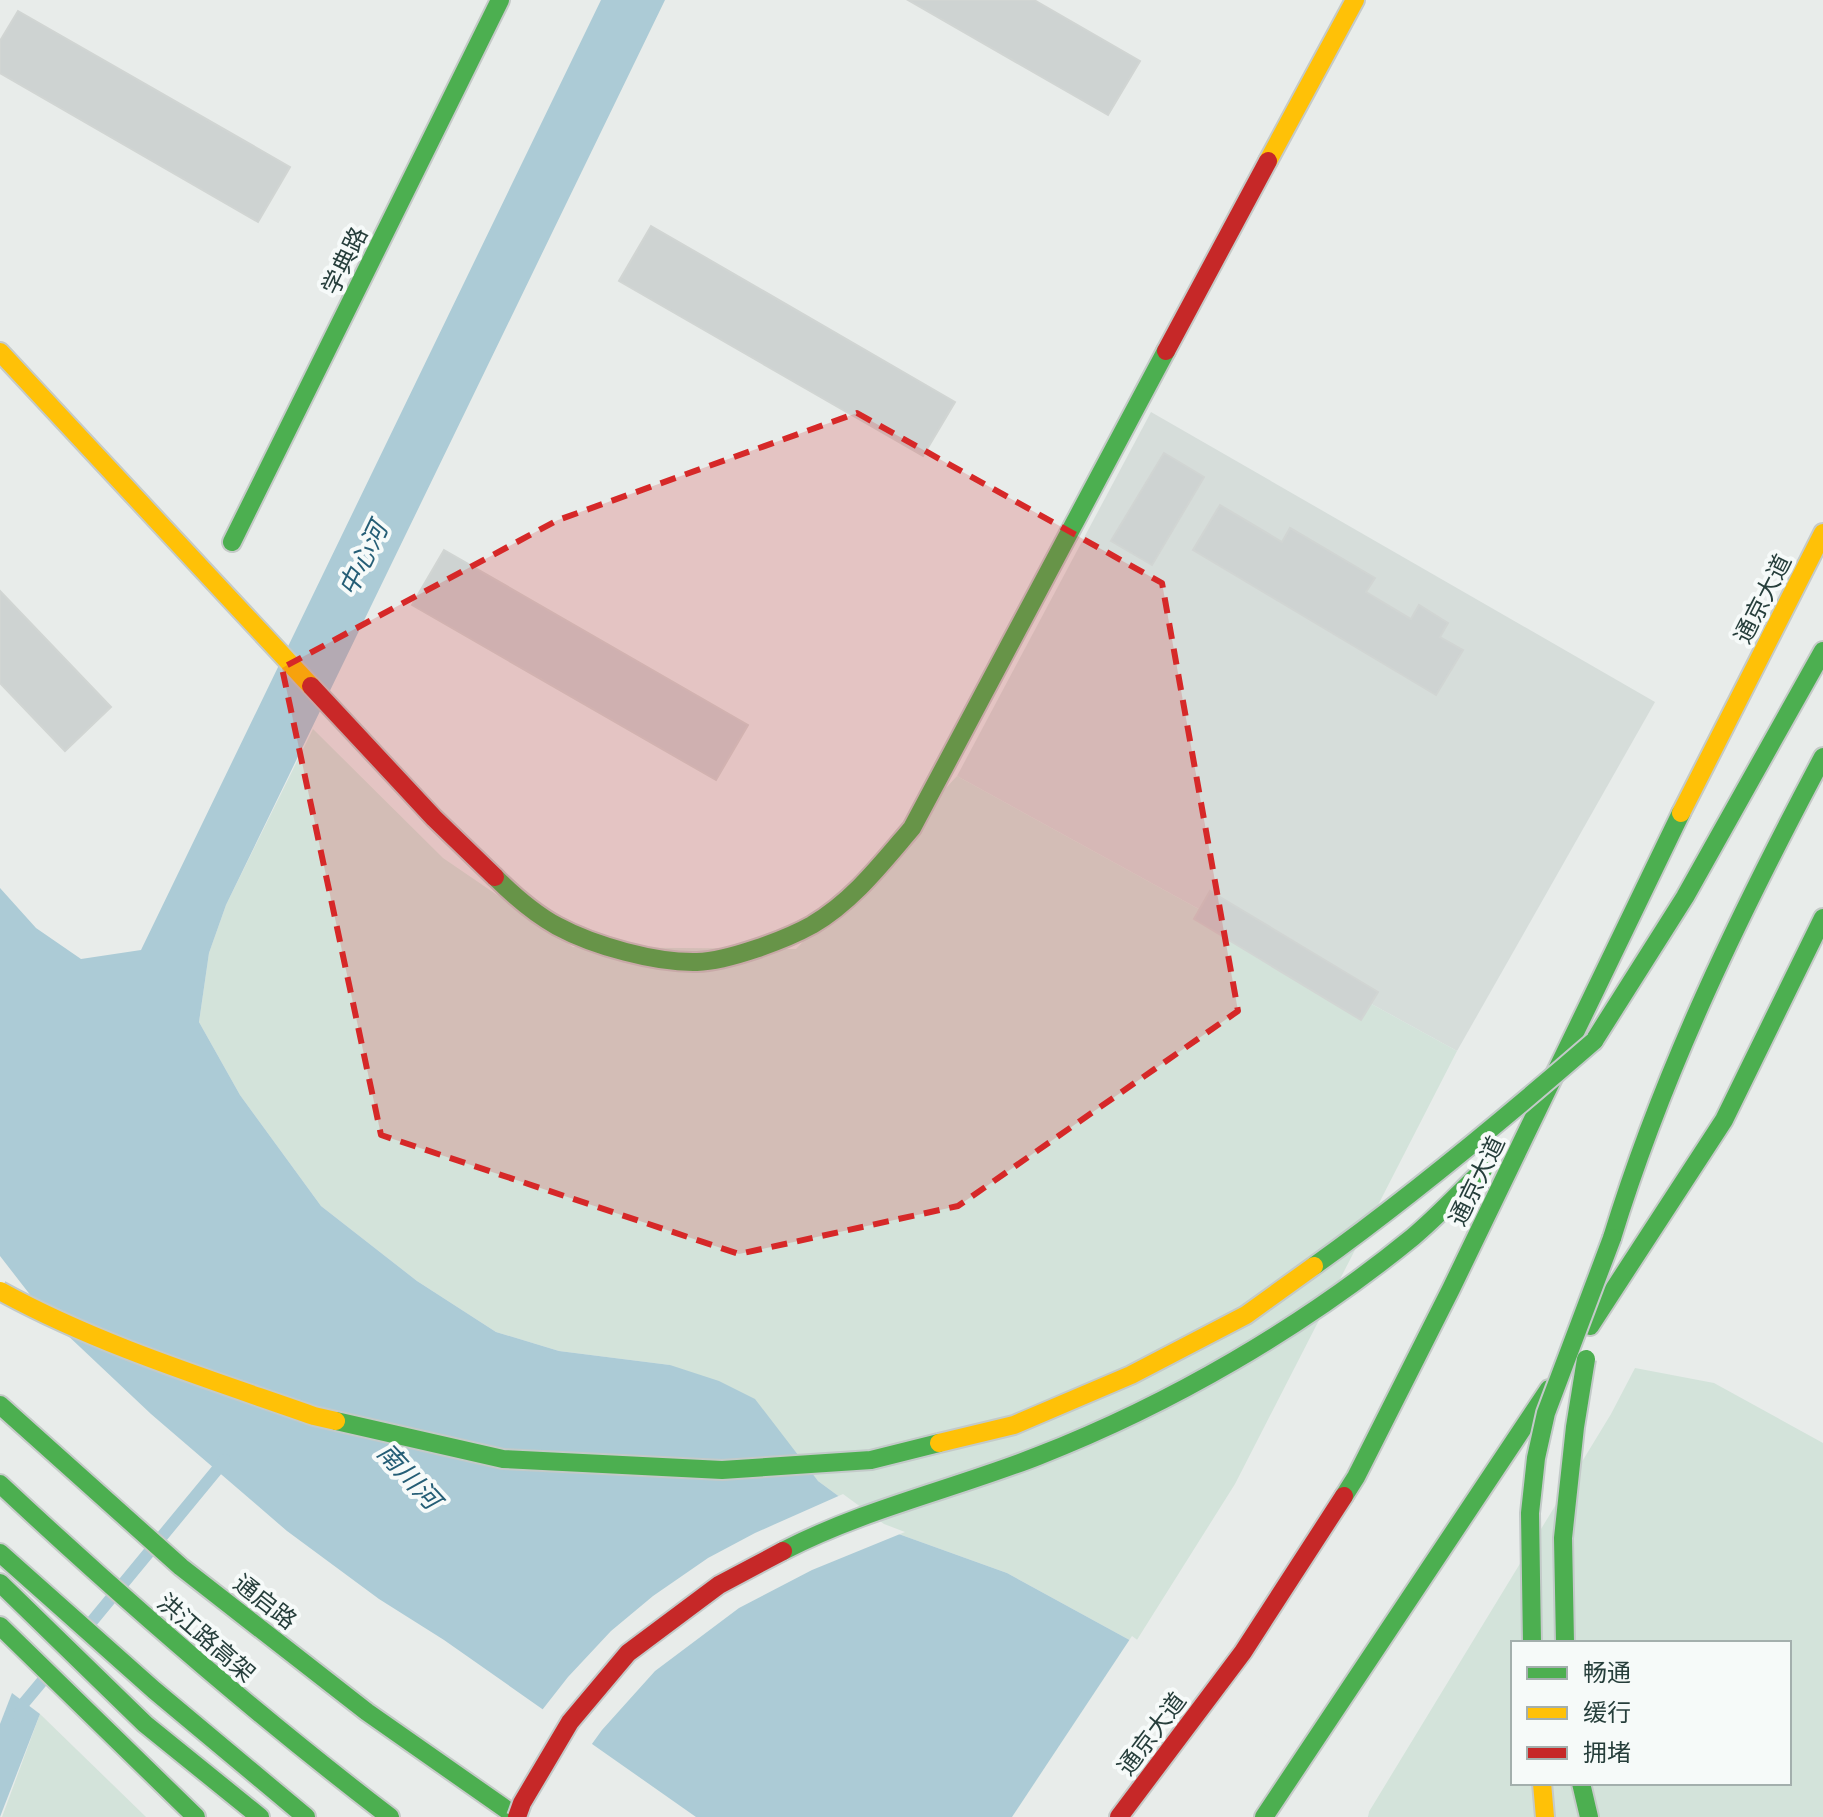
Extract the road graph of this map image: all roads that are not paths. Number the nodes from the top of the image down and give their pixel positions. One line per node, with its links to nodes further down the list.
1 (500, 0): 5 (main road, 学典路)
2 (1355, 0): 3 (main road)
3 (0, 352)
4 (1823, 533): 26 (main road, 通京大道)
5 (232, 542)
6 (1823, 651): 9 (main road)
7 (1823, 757): 10 (main road)
8 (1823, 918): 27 (main road)
9 (1594, 1041): 11 (main road, bridge); 25 (main road, bridge)
10 (1612, 1238): 17 (main road, bridge); 18 (main road, bridge)
11 (0, 1291)
12 (0, 1405): 25 (main road, 通启路)
13 (0, 1484): 24 (main road, 洪江路高架)
14 (0, 1553): 23 (main road)
15 (0, 1583): 22 (main road)
16 (0, 1626): 21 (main road)
17 (1532, 1641)
18 (1565, 1641)
19 (1542, 1785): 28 (main road)
20 (1581, 1785): 29 (main road)
21 (196, 1817)
22 (260, 1817)
23 (306, 1817)
24 (390, 1817)
25 (517, 1817)
26 (1119, 1817)
27 (1264, 1817)
28 (1545, 1817)
29 (1589, 1817)

